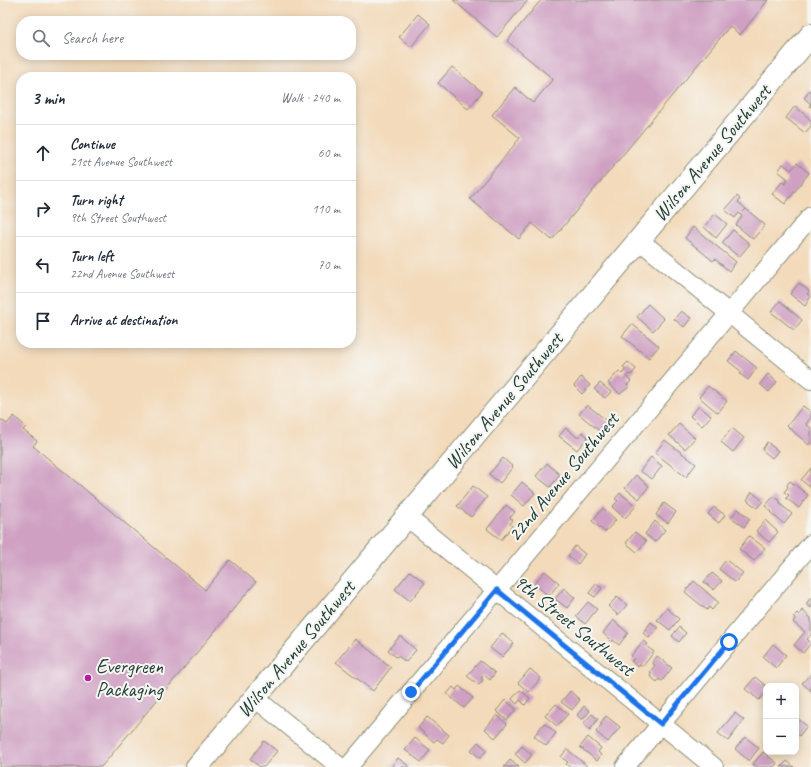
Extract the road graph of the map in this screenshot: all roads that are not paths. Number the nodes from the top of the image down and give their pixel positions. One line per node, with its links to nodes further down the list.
1 (811, 35): 3 (main road, Wilson Avenue Southwest)
2 (811, 216): 4 (street, 22nd Avenue Southwest)
3 (639, 240): 4 (street); 6 (main road, Wilson Avenue Southwest)
4 (729, 314): 5 (street); 8 (street, 22nd Avenue Southwest)
5 (811, 380)
6 (407, 517): 8 (street, 9th Street Southwest); 9 (main road, Wilson Avenue Southwest)
7 (811, 544): 10 (street)
8 (497, 590): 10 (street, 9th Street Southwest); 13 (street, 22nd Avenue Southwest)
9 (256, 698): 11 (main road, Wilson Avenue Southwest); 12 (street)
10 (661, 724): 14 (street); 15 (street, 9th Street Southwest)
11 (197, 767)
12 (340, 767)
13 (348, 767)
14 (625, 767)
15 (714, 767)

